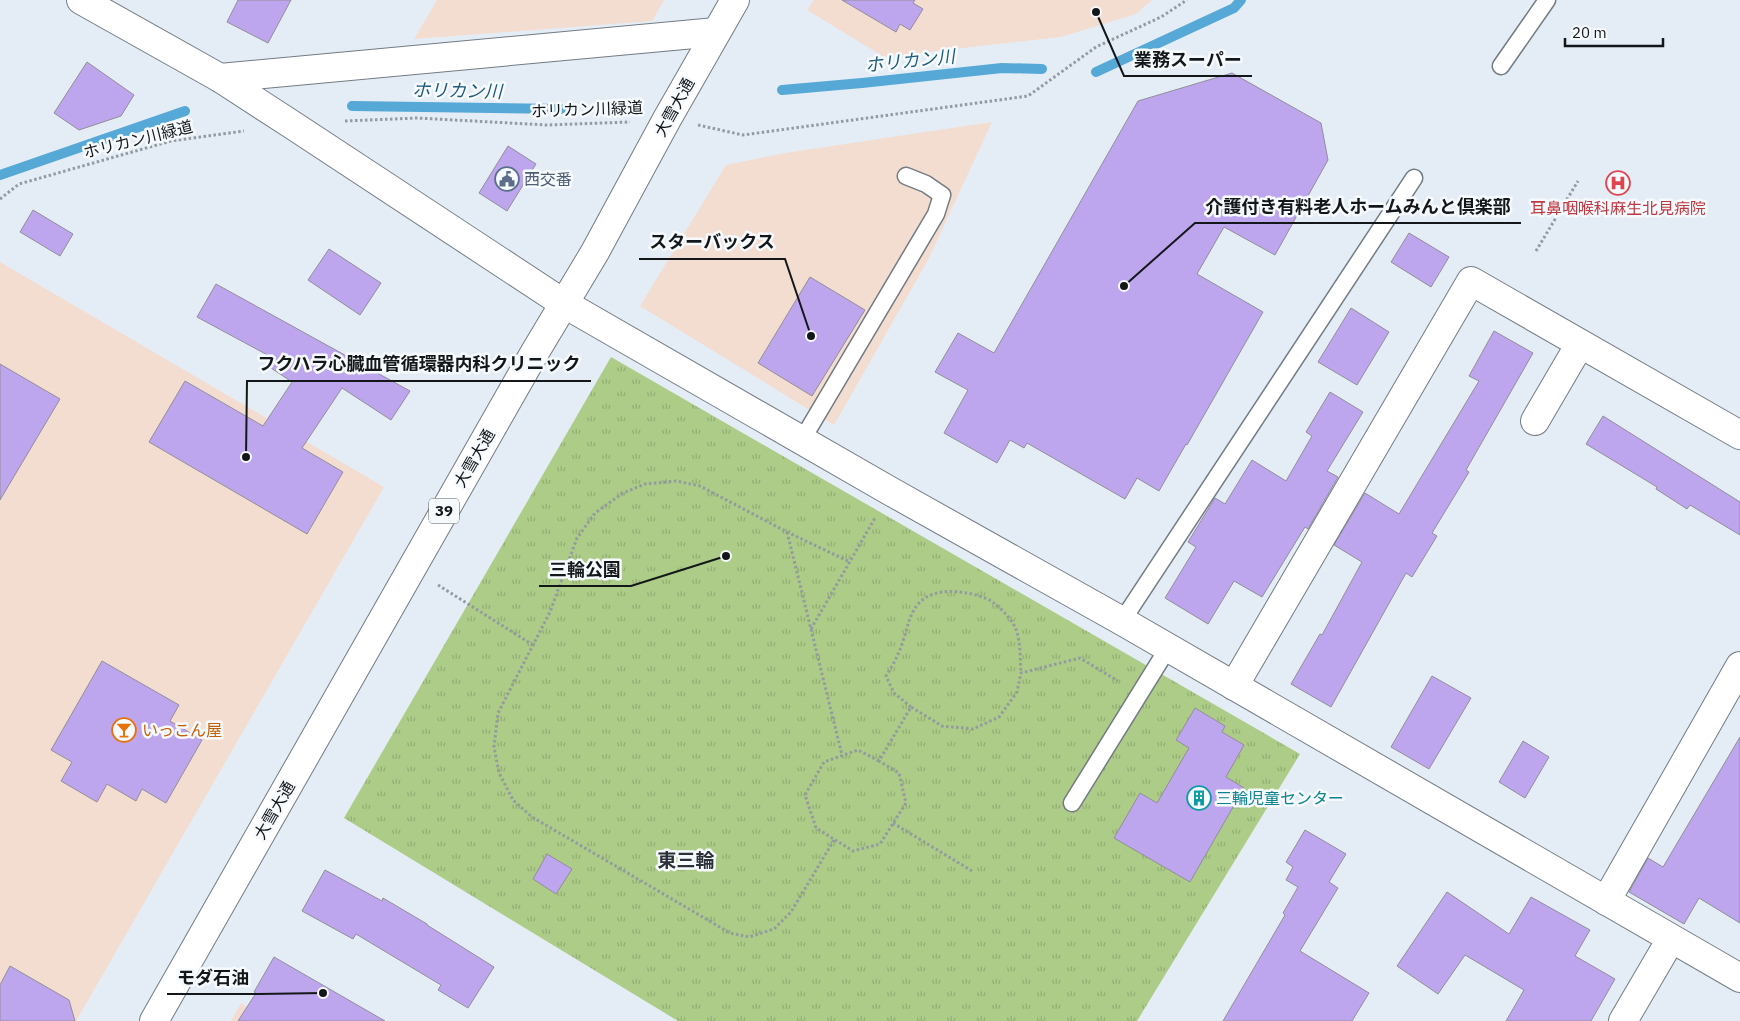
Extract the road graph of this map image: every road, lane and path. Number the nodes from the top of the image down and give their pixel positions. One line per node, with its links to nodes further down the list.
1 (81, 0): 7 (main road)
2 (735, 0): 5 (main road, 大雪大通 / 39)
3 (1187, 0): 8 (path, ホリカン川緑道)
4 (1547, 0): 6 (lane)
5 (716, 32): 7 (main road); 8 (main road, 大雪大通 / 39)
6 (1501, 66)
7 (220, 78): 16 (main road)
8 (667, 119): 9 (path, ホリカン川緑道); 16 (main road, 大雪大通 / 39)
9 (340, 122)
10 (245, 130): 14 (path, ホリカン川緑道)
11 (906, 176): 20 (lane)
12 (1414, 178): 25 (lane)
13 (1578, 181): 15 (path)
14 (0, 199)
15 (1536, 251)
16 (563, 303): 20 (main road); 24 (main road, 大雪大通 / 39)
17 (1580, 344): 18 (main road); 19 (main road); 31 (main road)
18 (1535, 421)
19 (1740, 435)
20 (802, 440): 21 (main road)
21 (890, 491): 23 (path); 25 (main road)
22 (786, 532): 23 (path); 26 (path); 27 (path)
23 (850, 562): 26 (path)
24 (412, 568): 27 (path); 43 (main road, 大雪大通 / 39)
25 (1122, 621): 28 (main road)
26 (810, 630): 34 (path)
27 (533, 645): 38 (path)
28 (1168, 648): 31 (main road); 32 (lane)
29 (1740, 666): 40 (main road)
30 (1021, 673): 32 (path); 33 (path); 33 (path)
31 (1234, 686): 40 (main road)
32 (1140, 694): 36 (lane)
33 (911, 707): 35 (path)
34 (842, 755): 35 (path); 38 (path)
35 (878, 761): 37 (path)
36 (1072, 803)
37 (893, 823): 38 (path); 39 (path)
38 (834, 840)
39 (972, 871)
40 (1606, 901): 41 (main road)
41 (1671, 938): 42 (main road); 44 (main road)
42 (1740, 978)
43 (154, 1021)
44 (1623, 1021)

